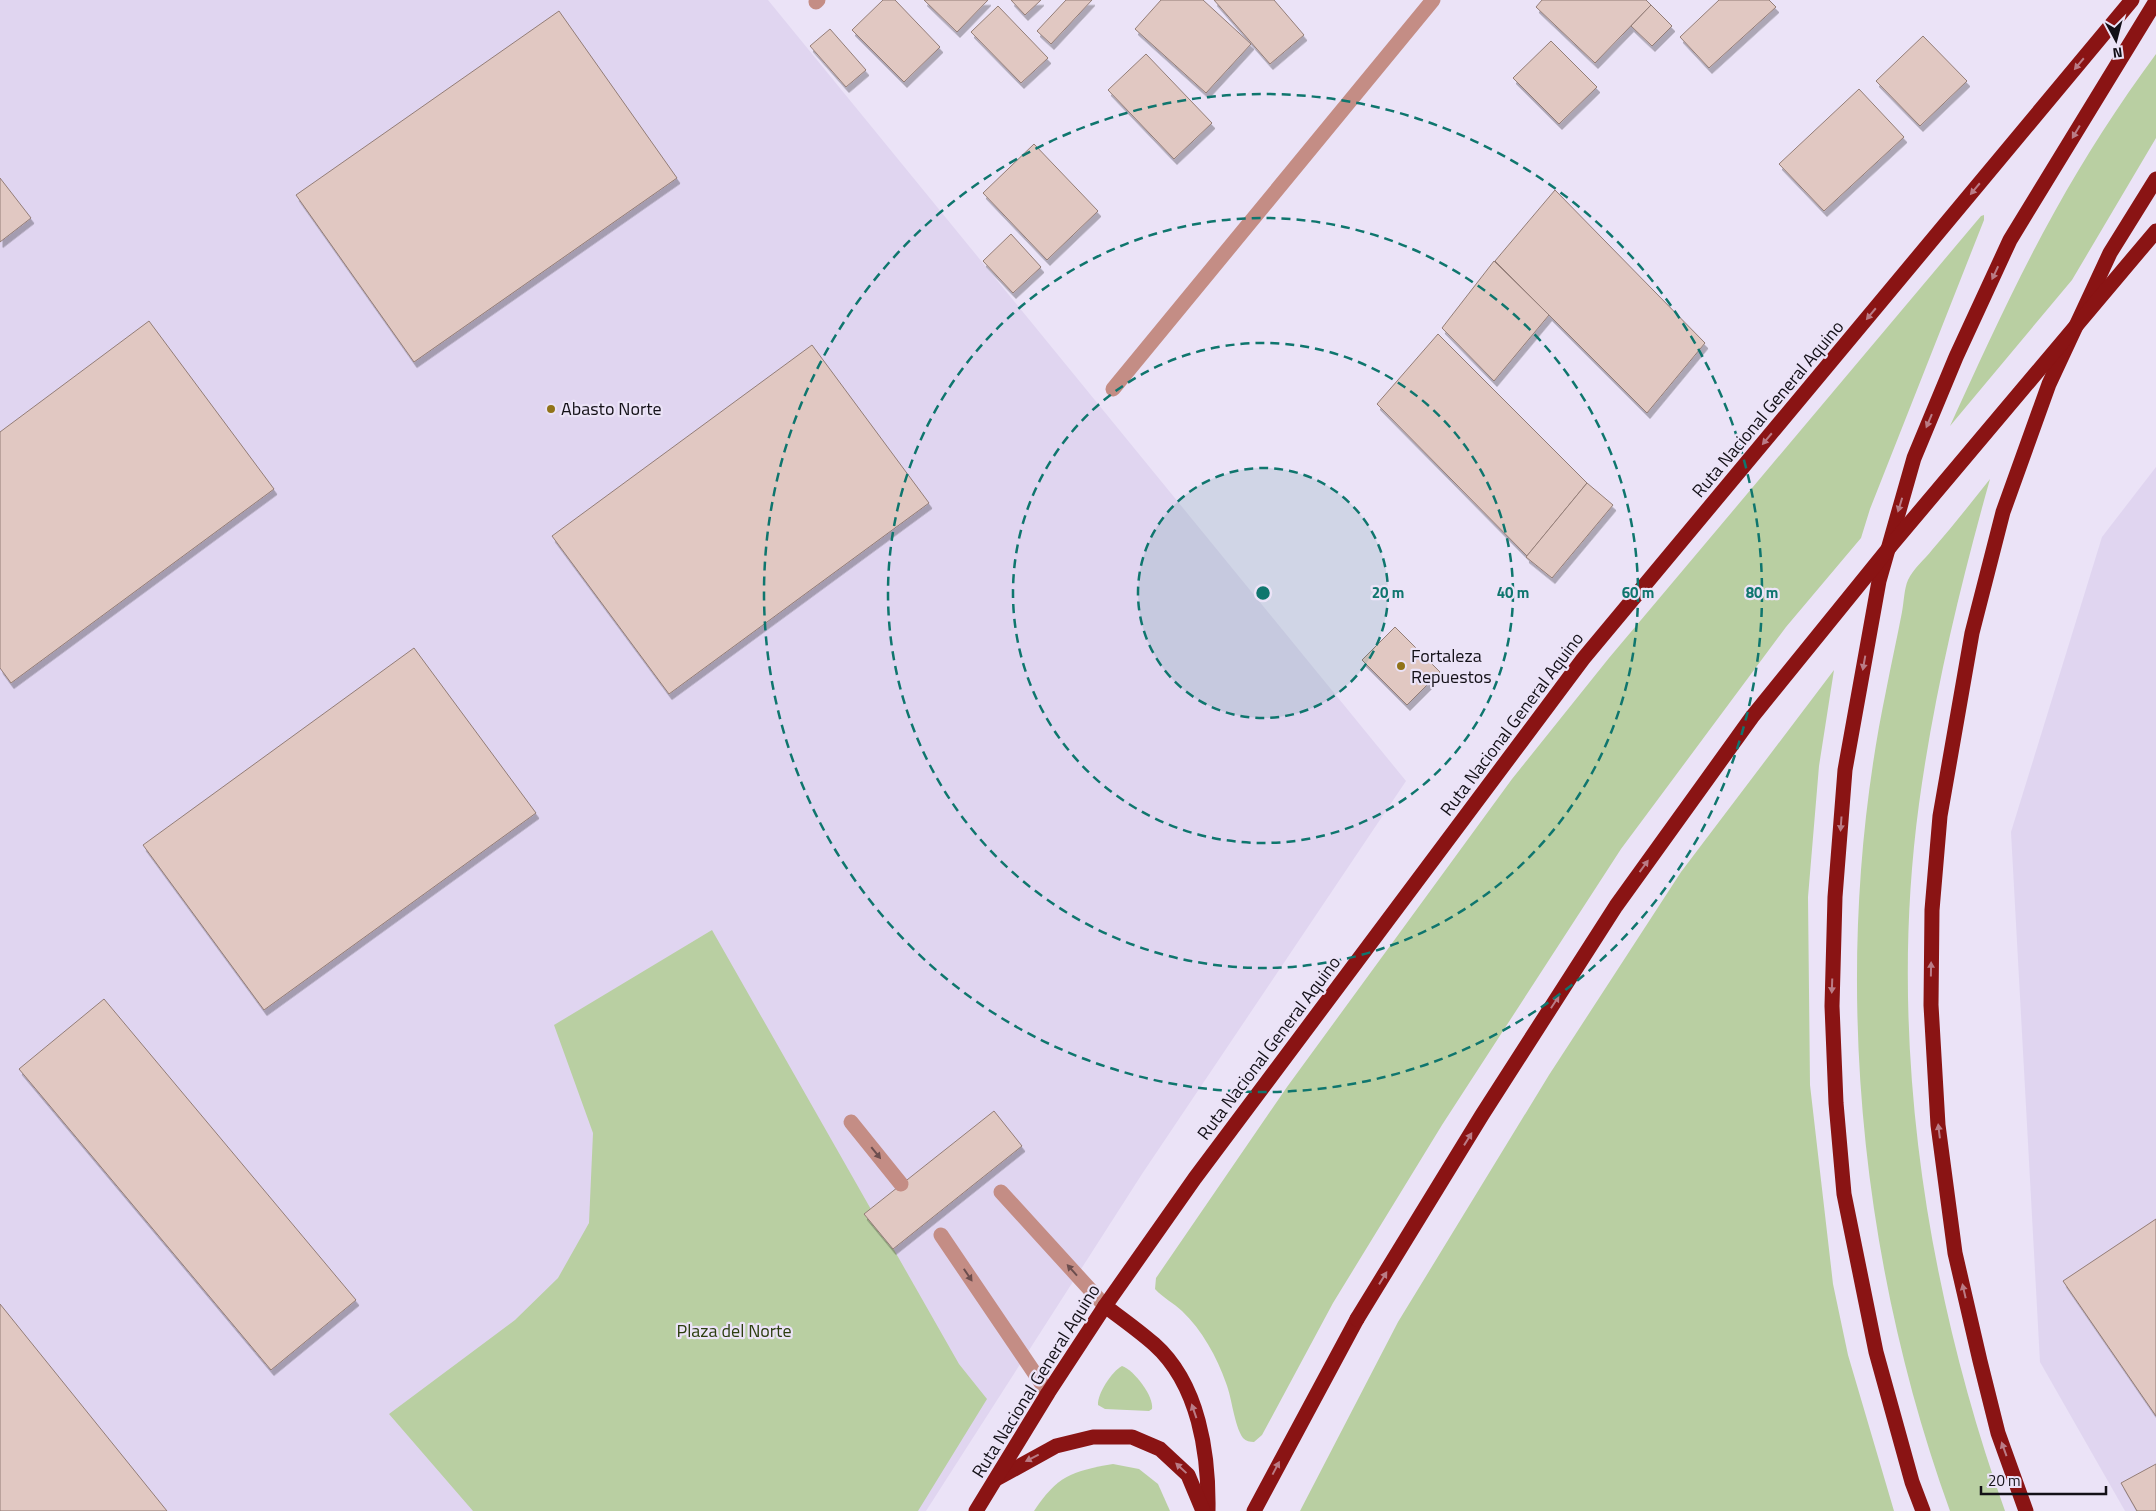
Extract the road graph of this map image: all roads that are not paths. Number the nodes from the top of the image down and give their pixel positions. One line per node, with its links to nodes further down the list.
1 (1433, 0): 6 (street)
2 (2132, 0): 11 (highway, Ruta Nacional General Aquino, one-way to 11)
3 (2156, 1): 18 (highway, one-way to 18)
4 (2156, 179): 19 (highway, one-way to 4)
5 (2156, 231): 17 (highway, one-way to 5, bridge)
6 (1113, 389)
7 (851, 1122): 8 (street, one-way to 8)
8 (901, 1184)
9 (1001, 1192): 11 (street, one-way to 9)
10 (940, 1235): 12 (street, one-way to 12)
11 (1105, 1306): 12 (highway, Ruta Nacional General Aquino); 16 (highway, one-way to 11)
12 (1048, 1393): 13 (highway, Ruta Nacional General Aquino)
13 (995, 1479): 14 (highway, Ruta Nacional General Aquino); 15 (highway, one-way to 13)
14 (976, 1511)
15 (1202, 1511)
16 (1208, 1511)
17 (1254, 1511)
18 (1923, 1511)
19 (2026, 1511)

